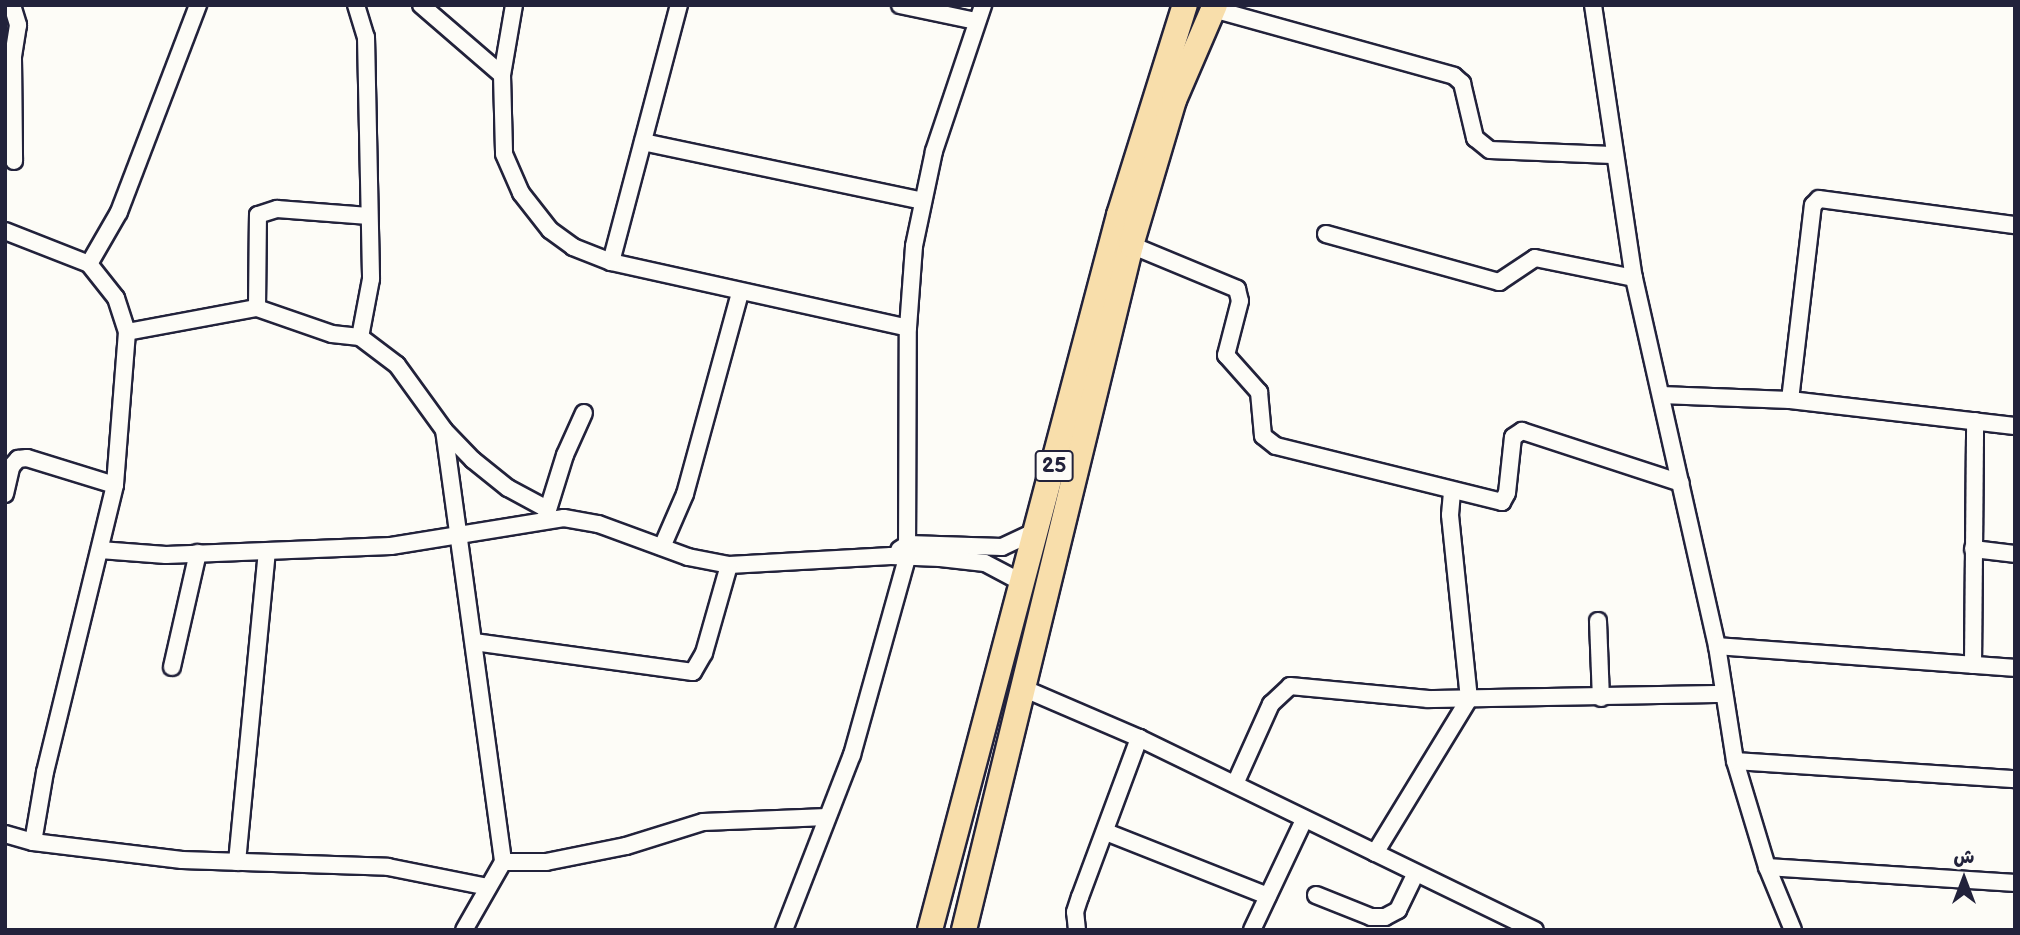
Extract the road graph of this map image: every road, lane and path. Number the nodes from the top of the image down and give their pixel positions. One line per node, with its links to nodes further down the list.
1 (12, 5): 16 (street)
2 (198, 5): 24 (street)
3 (421, 5): 13 (street)
4 (514, 5): 13 (street)
5 (679, 5): 14 (street)
6 (900, 5): 12 (street)
7 (984, 5): 12 (street)
8 (1185, 5): 42 (highway, 25)
9 (357, 6): 18 (street)
10 (1214, 7): 15 (street); 22 (highway, 25)
11 (1594, 7): 15 (street)
12 (976, 21): 17 (street)
13 (502, 75): 23 (street)
14 (643, 142): 17 (street); 23 (street)
15 (1612, 155): 25 (street)
16 (13, 161)
17 (922, 201): 28 (street)
18 (369, 216): 27 (street); 30 (street)
19 (2015, 225): 32 (street)
20 (5, 231): 24 (street)
21 (1326, 234): 25 (street)
22 (1131, 245): 39 (street); 59 (highway, 25)
23 (611, 262): 26 (street)
24 (89, 264): 29 (street)
25 (1634, 278): 31 (street)
26 (740, 293): 28 (street); 44 (street)
27 (257, 308): 29 (street); 30 (street)
28 (908, 328): 49 (street)
29 (127, 332): 38 (street)
30 (360, 337): 36 (street)
31 (1661, 394): 32 (street); 37 (street)
32 (1790, 400): 34 (street)
33 (584, 413): 41 (street)
34 (1975, 421): 35 (street); 45 (street)
35 (2015, 426)
36 (444, 430): 41 (street); 43 (street)
37 (1681, 483): 39 (street); 55 (street)
38 (115, 485): 40 (street); 46 (street)
39 (1452, 492): 62 (street)
40 (5, 494)
41 (546, 514): 43 (street); 44 (street)
42 (1038, 530): 49 (street); 52 (highway, 25)
43 (460, 537): 48 (street); 54 (street)
44 (662, 547): 51 (street)
45 (1973, 548): 50 (street); 56 (street)
46 (100, 550): 47 (street); 71 (street)
47 (198, 553): 48 (street); 57 (street)
48 (267, 553): 73 (street)
49 (902, 553): 51 (street); 52 (street); 67 (street)
50 (2015, 554)
51 (729, 565): 54 (street)
52 (1021, 582): 83 (highway, 25)
53 (1598, 621): 61 (street)
54 (474, 642): 74 (street)
55 (1717, 646): 56 (street); 60 (street)
56 (1973, 665): 58 (street)
57 (172, 667)
58 (2015, 668)
59 (1025, 689): 63 (street); 84 (highway, 25)
60 (1722, 694): 61 (street); 64 (street)
61 (1601, 698): 62 (street)
62 (1469, 699): 66 (street); 72 (street)
63 (1139, 738): 66 (street); 69 (street)
64 (1735, 761): 65 (street); 75 (street)
65 (2015, 779)
66 (1235, 784): 68 (street)
67 (827, 817): 74 (street); 82 (street)
68 (1304, 820): 72 (street); 80 (street)
69 (1106, 832): 80 (street); 85 (street)
70 (5, 834): 71 (street)
71 (33, 842): 73 (street)
72 (1375, 853): 76 (street)
73 (237, 862): 78 (street)
74 (503, 862): 78 (street)
75 (1767, 867): 77 (street); 88 (street)
76 (1416, 873): 79 (street); 87 (street)
77 (2015, 883)
78 (488, 887): 81 (street)
79 (1317, 895)
80 (1268, 896): 86 (street)
81 (464, 930)
82 (784, 930)
83 (930, 930)
84 (964, 930)
85 (1077, 930)
86 (1252, 930)
87 (1535, 930)
88 (1793, 930)

